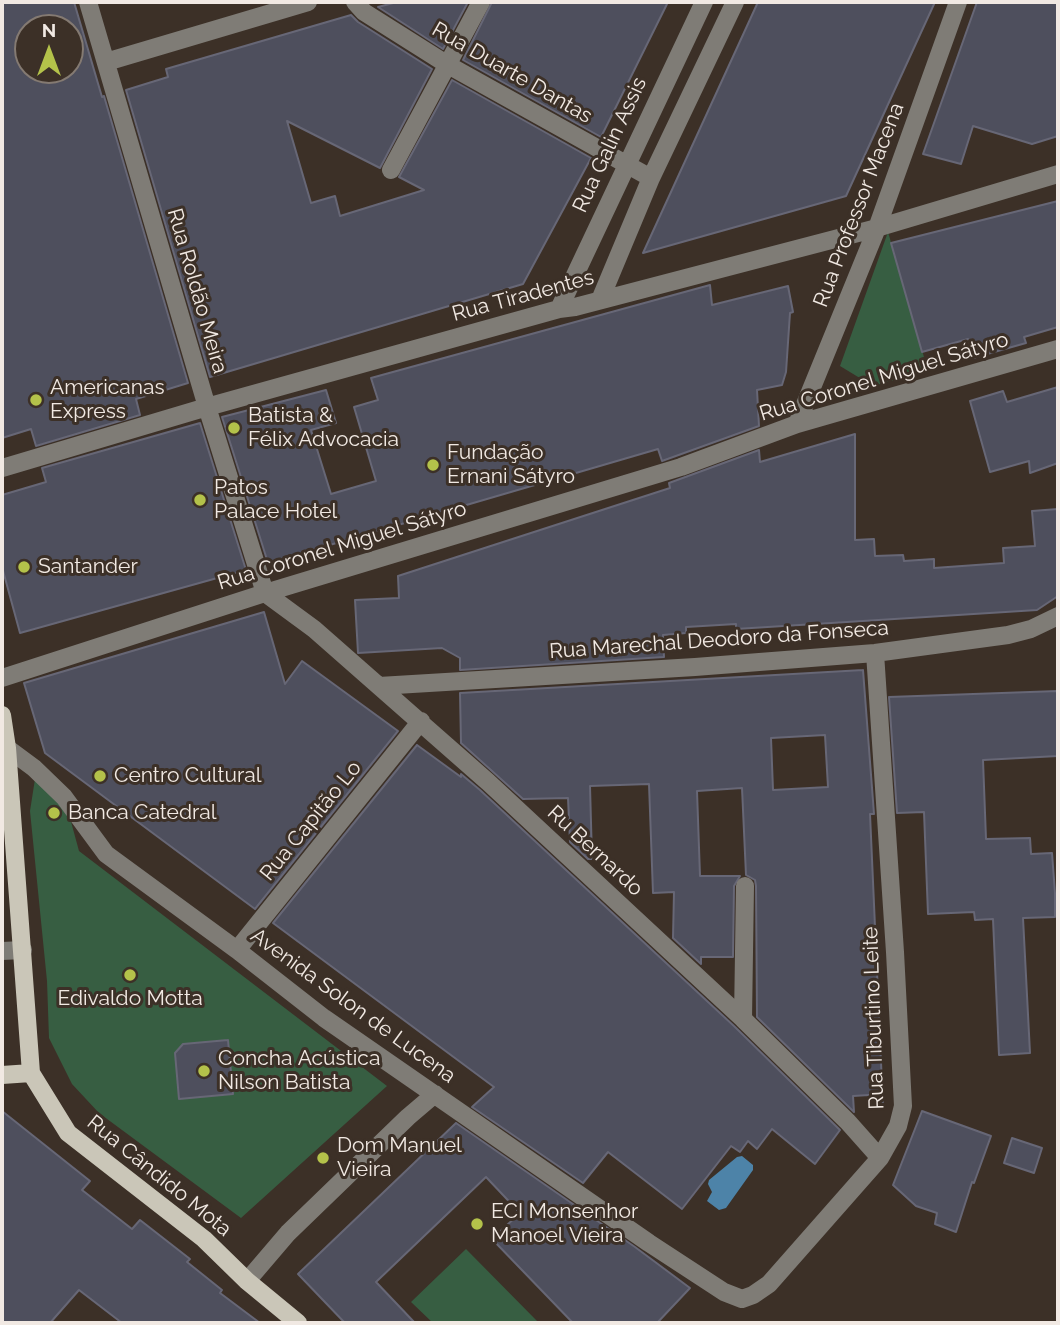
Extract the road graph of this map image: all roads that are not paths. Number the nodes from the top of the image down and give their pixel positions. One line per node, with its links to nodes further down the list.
1 (88, 2): 8 (street, Rua Roldão Meira)
2 (308, 2): 8 (street)
3 (355, 2): 9 (street, Rua Duarte Dantas)
4 (481, 2): 9 (street)
5 (704, 2): 10 (street, Rua Galin Assis)
6 (735, 2): 13 (street)
7 (958, 2): 14 (street, Rua Professor Macena)
8 (106, 62): 18 (street, Rua Roldão Meira)
9 (448, 65): 10 (street, Rua Duarte Dantas); 11 (street)
10 (626, 165): 13 (street, Rua Duarte Dantas); 16 (street, Rua Galin Assis)
11 (391, 170)
12 (1058, 174): 14 (street, Rua Tiradentes)
13 (651, 178): 15 (street)
14 (877, 228): 15 (street, Rua Tiradentes); 19 (street, Rua Professor Macena)
15 (600, 300): 16 (street, Rua Tiradentes)
16 (559, 309): 18 (street, Rua Tiradentes)
17 (1058, 349): 19 (street, Rua Coronel Miguel Sátyro)
18 (207, 407): 20 (street, Rua Tiradentes); 21 (street, Rua Roldão Meira)
19 (797, 424): 21 (street, Rua Coronel Miguel Sátyro)
20 (2, 468)
21 (265, 593): 24 (street, Rua Coronel Miguel Sátyro); 25 (street, Ru Bernardo)
22 (1058, 616): 23 (street, Rua Marechal Deodoro da Fonseca)
23 (875, 653): 25 (street, Rua Marechal Deodoro da Fonseca); 37 (street, Rua Tiburtino Leite)
24 (2, 678)
25 (379, 686): 27 (street, Ru Bernardo)
26 (2, 715): 28 (main road)
27 (421, 721): 31 (street, Rua Capitão Lo); 33 (street, Ru Bernardo)
28 (7, 748): 30 (main road, Rua Cândido Mota); 31 (street, Avenida Solon de Lucena)
29 (745, 886): 33 (street)
30 (23, 950): 32 (street); 34 (main road, Rua Cândido Mota)
31 (237, 950): 36 (street, Avenida Solon de Lucena)
32 (2, 951)
33 (743, 1019): 37 (street, Ru Bernardo)
34 (31, 1073): 35 (main road); 38 (main road, Rua Cândido Mota)
35 (2, 1075)
36 (435, 1094): 38 (street); 39 (street, Avenida Solon de Lucena)
37 (880, 1158): 39 (street, Rua Tiburtino Leite)
38 (247, 1280): 40 (main road, Rua Cândido Mota)
39 (724, 1292)
40 (298, 1323)

